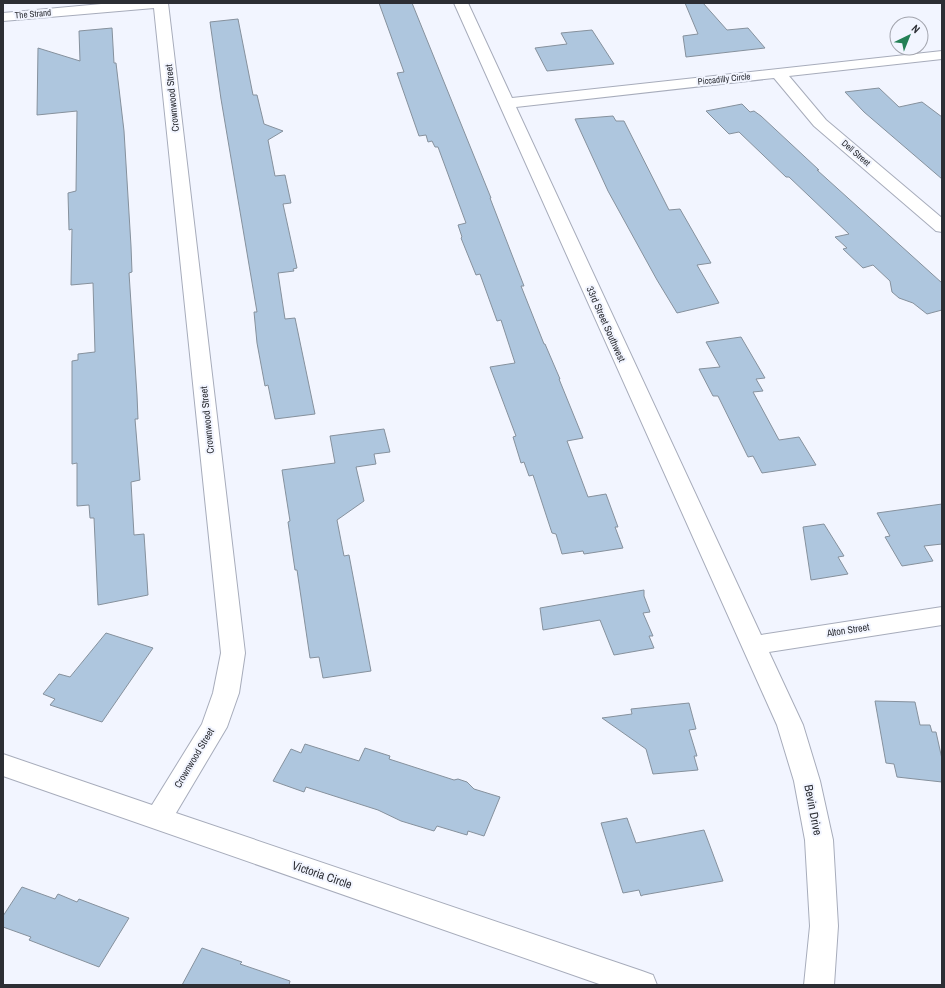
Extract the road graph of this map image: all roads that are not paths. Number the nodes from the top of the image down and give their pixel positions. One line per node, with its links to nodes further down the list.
1 (160, 3): 3 (street, The Strand); 11 (street, Crownwood Street)
2 (461, 3): 6 (street, 33rd Street Southwest)
3 (3, 17)
4 (942, 55): 5 (street, Piccadilly Circle)
5 (778, 73): 6 (street, Piccadilly Circle); 7 (street, Dell Street)
6 (507, 104): 9 (street, 33rd Street Southwest)
7 (942, 227)
8 (942, 616): 9 (street, Alton Street)
9 (754, 645): 13 (street, Bevin Drive)
10 (3, 765): 11 (street, Victoria Circle)
11 (158, 819): 12 (street, Victoria Circle)
12 (642, 985)
13 (819, 985)

